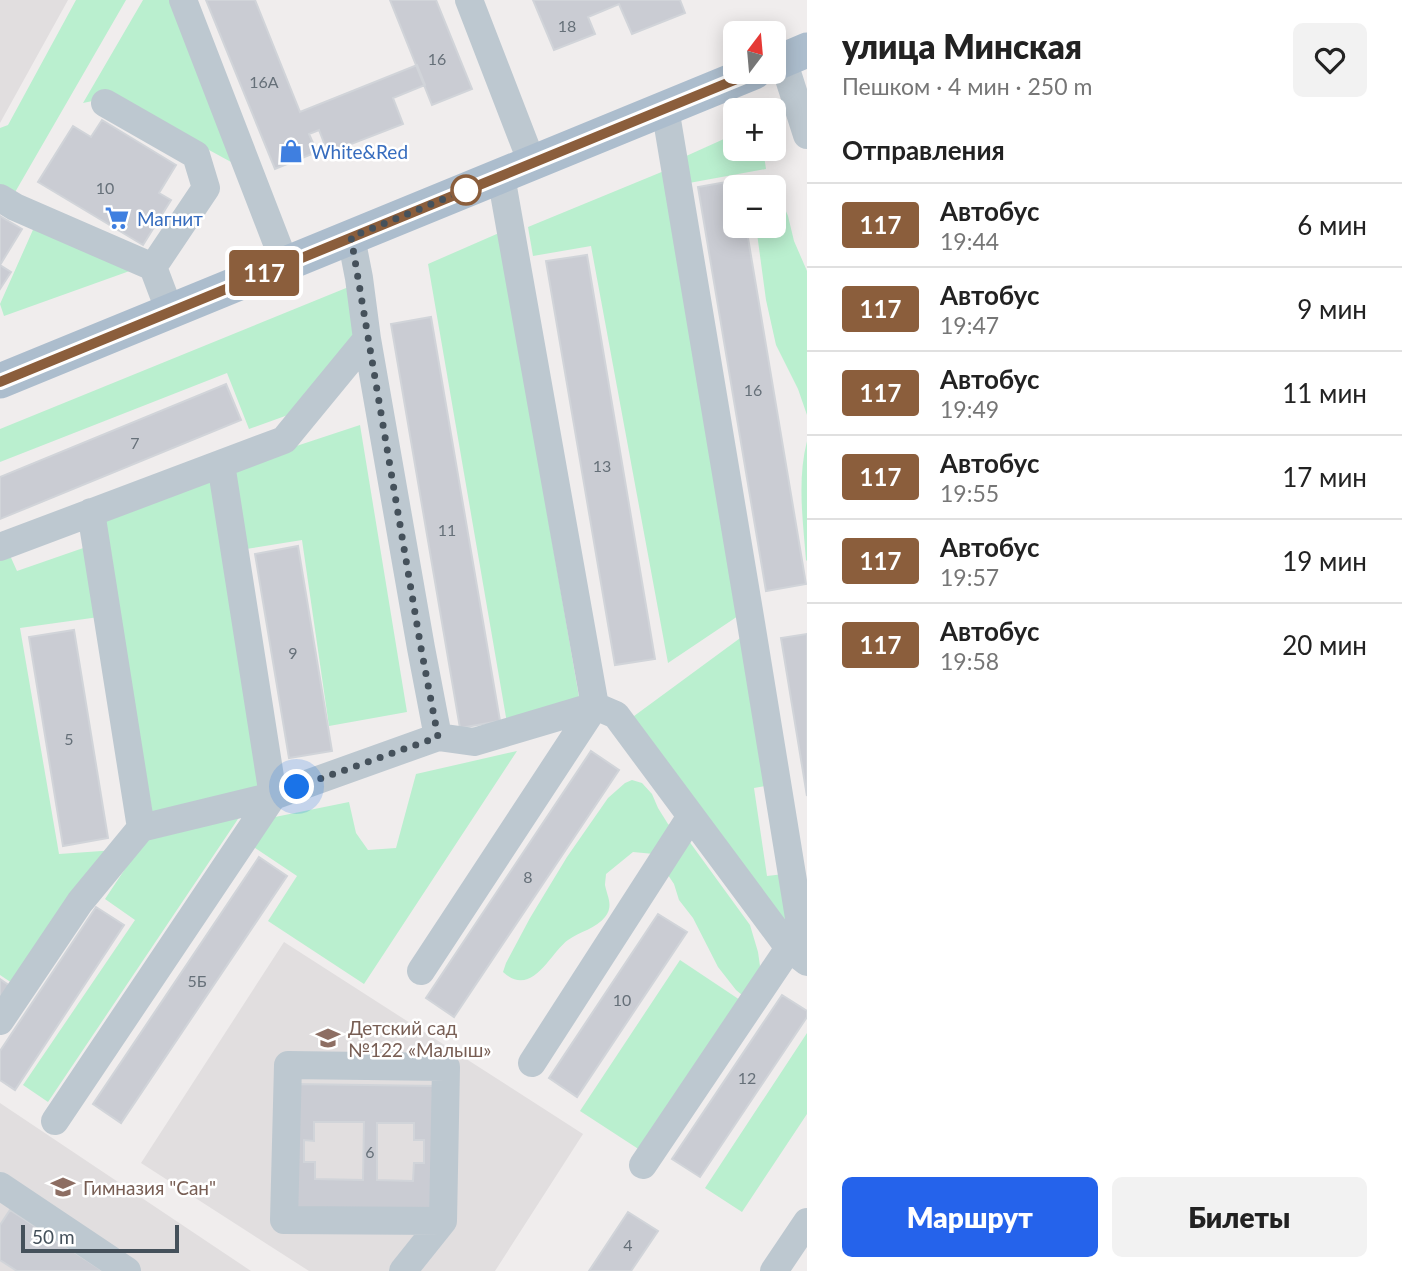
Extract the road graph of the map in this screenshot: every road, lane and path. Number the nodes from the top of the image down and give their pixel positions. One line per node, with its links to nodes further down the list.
1 (183, 0): 11 (street)
2 (469, 0): 8 (street)
3 (786, 80): 7 (street)
4 (723, 84): 6 (main road)
5 (105, 103): 12 (street)
6 (665, 108): 8 (main road); 24 (street)
7 (807, 135)
8 (517, 169): 10 (main road); 19 (street)
9 (0, 198): 12 (street)
10 (351, 237): 11 (main road); 14 (street)
11 (285, 264): 13 (main road)
12 (153, 267): 13 (street)
13 (170, 312): 15 (main road)
14 (367, 339): 16 (street); 20 (street)
15 (1, 378)
16 (220, 464): 17 (street); 21 (street)
17 (91, 512): 18 (street); 23 (street)
18 (0, 547)
19 (595, 706): 20 (street); 22 (street); 25 (street)
20 (438, 737): 21 (street)
21 (274, 796): 23 (street); 28 (street)
22 (691, 816): 24 (street); 27 (street)
23 (141, 828): 26 (street)
24 (798, 955): 29 (street)
25 (421, 971)
26 (0, 1021)
27 (532, 1063)
28 (55, 1121)
29 (643, 1165)
30 (0, 1186): 33 (street)
31 (443, 1221): 31 (street); 34 (street)
32 (807, 1222): 35 (street)
33 (127, 1271)
34 (403, 1271)
35 (774, 1271)

